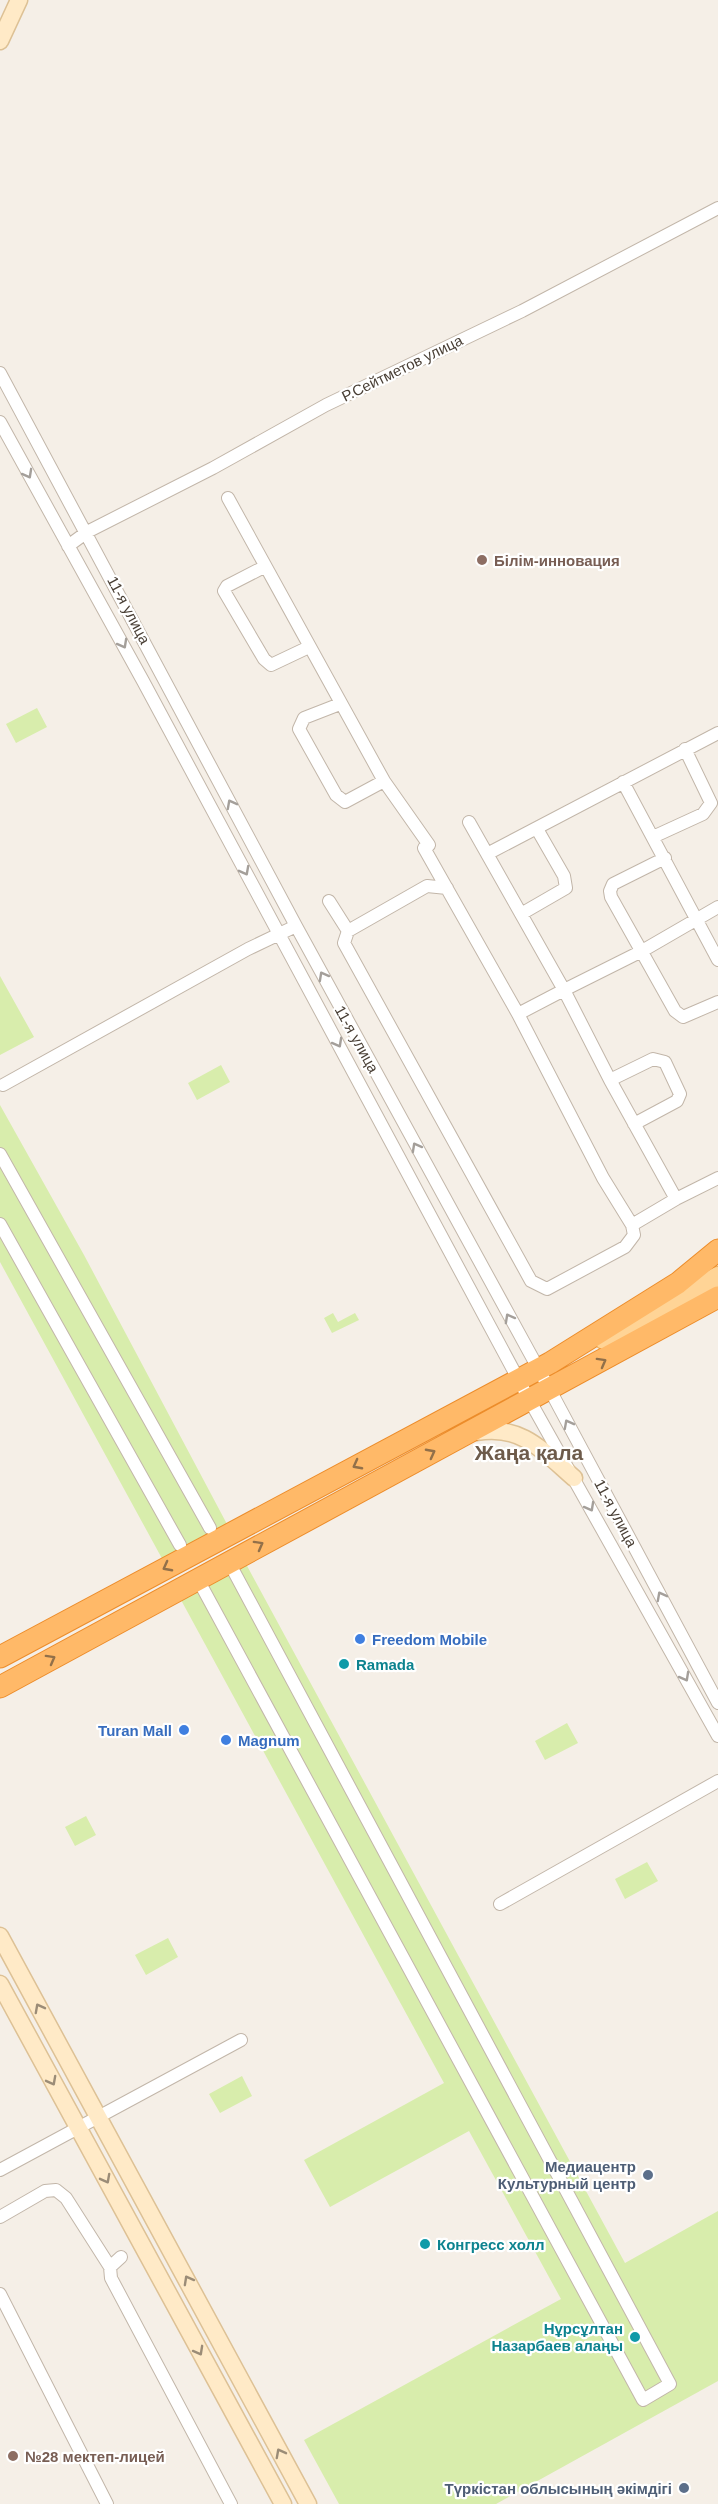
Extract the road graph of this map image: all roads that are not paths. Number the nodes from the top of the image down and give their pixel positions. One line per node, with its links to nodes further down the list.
1 (19, 0): 2 (street)
2 (0, 41)
3 (718, 208): 7 (street, Р.Сейтметов улица)
4 (0, 373): 7 (street, 11-я улица)
5 (0, 422): 8 (street, 11-я улица, one-way to 8)
6 (228, 498): 9 (street)
7 (87, 532): 8 (street, Р.Сейтметов улица); 26 (street, 11-я улица, one-way to 7)
8 (68, 546): 28 (street, 11-я улица, one-way to 28)
9 (264, 567): 10 (street); 10 (street)
10 (309, 647): 11 (street)
11 (340, 704): 14 (street); 14 (street)
12 (718, 733): 13 (street)
13 (685, 749): 15 (street); 18 (street)
14 (384, 781): 21 (street)
15 (623, 782): 17 (street); 18 (street)
16 (469, 822): 19 (street)
17 (537, 829): 19 (street); 24 (street)
18 (655, 836): 20 (street)
19 (487, 854): 24 (street)
20 (665, 858): 25 (street); 29 (street)
21 (447, 888): 27 (street); 33 (street)
22 (329, 901): 27 (street)
23 (718, 908): 25 (street)
24 (521, 914): 31 (street)
25 (697, 920): 29 (street); 30 (street)
26 (296, 926): 28 (street); 45 (street, 11-я улица, one-way to 26)
27 (348, 931): 41 (street)
28 (279, 934): 35 (street); 45 (street, 11-я улица, one-way to 45)
29 (642, 951): 31 (street); 32 (street)
30 (718, 958)
31 (564, 990): 33 (street); 34 (street)
32 (718, 1002)
33 (518, 1014): 41 (street)
34 (610, 1080): 36 (street); 36 (street)
35 (3, 1085)
36 (634, 1124): 39 (street)
37 (0, 1154): 50 (street)
38 (718, 1178): 39 (street)
39 (676, 1199): 41 (street)
40 (0, 1224): 51 (street)
41 (632, 1225)
42 (718, 1250): 45 (highway)
43 (718, 1277): 45 (main road)
44 (718, 1297): 46 (highway, one-way to 44)
45 (536, 1370): 46 (street, 11-я улица); 47 (street, 11-я улица); 54 (highway, one-way to 54)
46 (550, 1390): 47 (highway); 56 (street, 11-я улица, one-way to 46)
47 (530, 1401): 48 (highway); 49 (street, 11-я улица)
48 (470, 1433): 49 (street); 55 (highway, one-way to 48)
49 (574, 1478): 57 (street, 11-я улица, one-way to 57)
50 (210, 1528)
51 (180, 1545)
52 (232, 1568): 53 (street)
53 (201, 1585)
54 (0, 1657)
55 (0, 1687)
56 (718, 1703)
57 (718, 1736)
58 (718, 1781): 59 (street)
59 (500, 1904)
60 (0, 1936): 63 (street, one-way to 60)
61 (0, 1984): 64 (street, one-way to 64)
62 (242, 2040): 63 (street)
63 (99, 2117): 64 (street); 73 (street, one-way to 63)
64 (78, 2128): 65 (street); 72 (street, one-way to 72)
65 (0, 2170)
66 (0, 2217): 68 (street)
67 (121, 2257): 68 (street)
68 (110, 2267): 71 (street)
69 (0, 2294): 70 (street)
70 (106, 2504)
71 (231, 2504)
72 (283, 2504)
73 (308, 2504)

